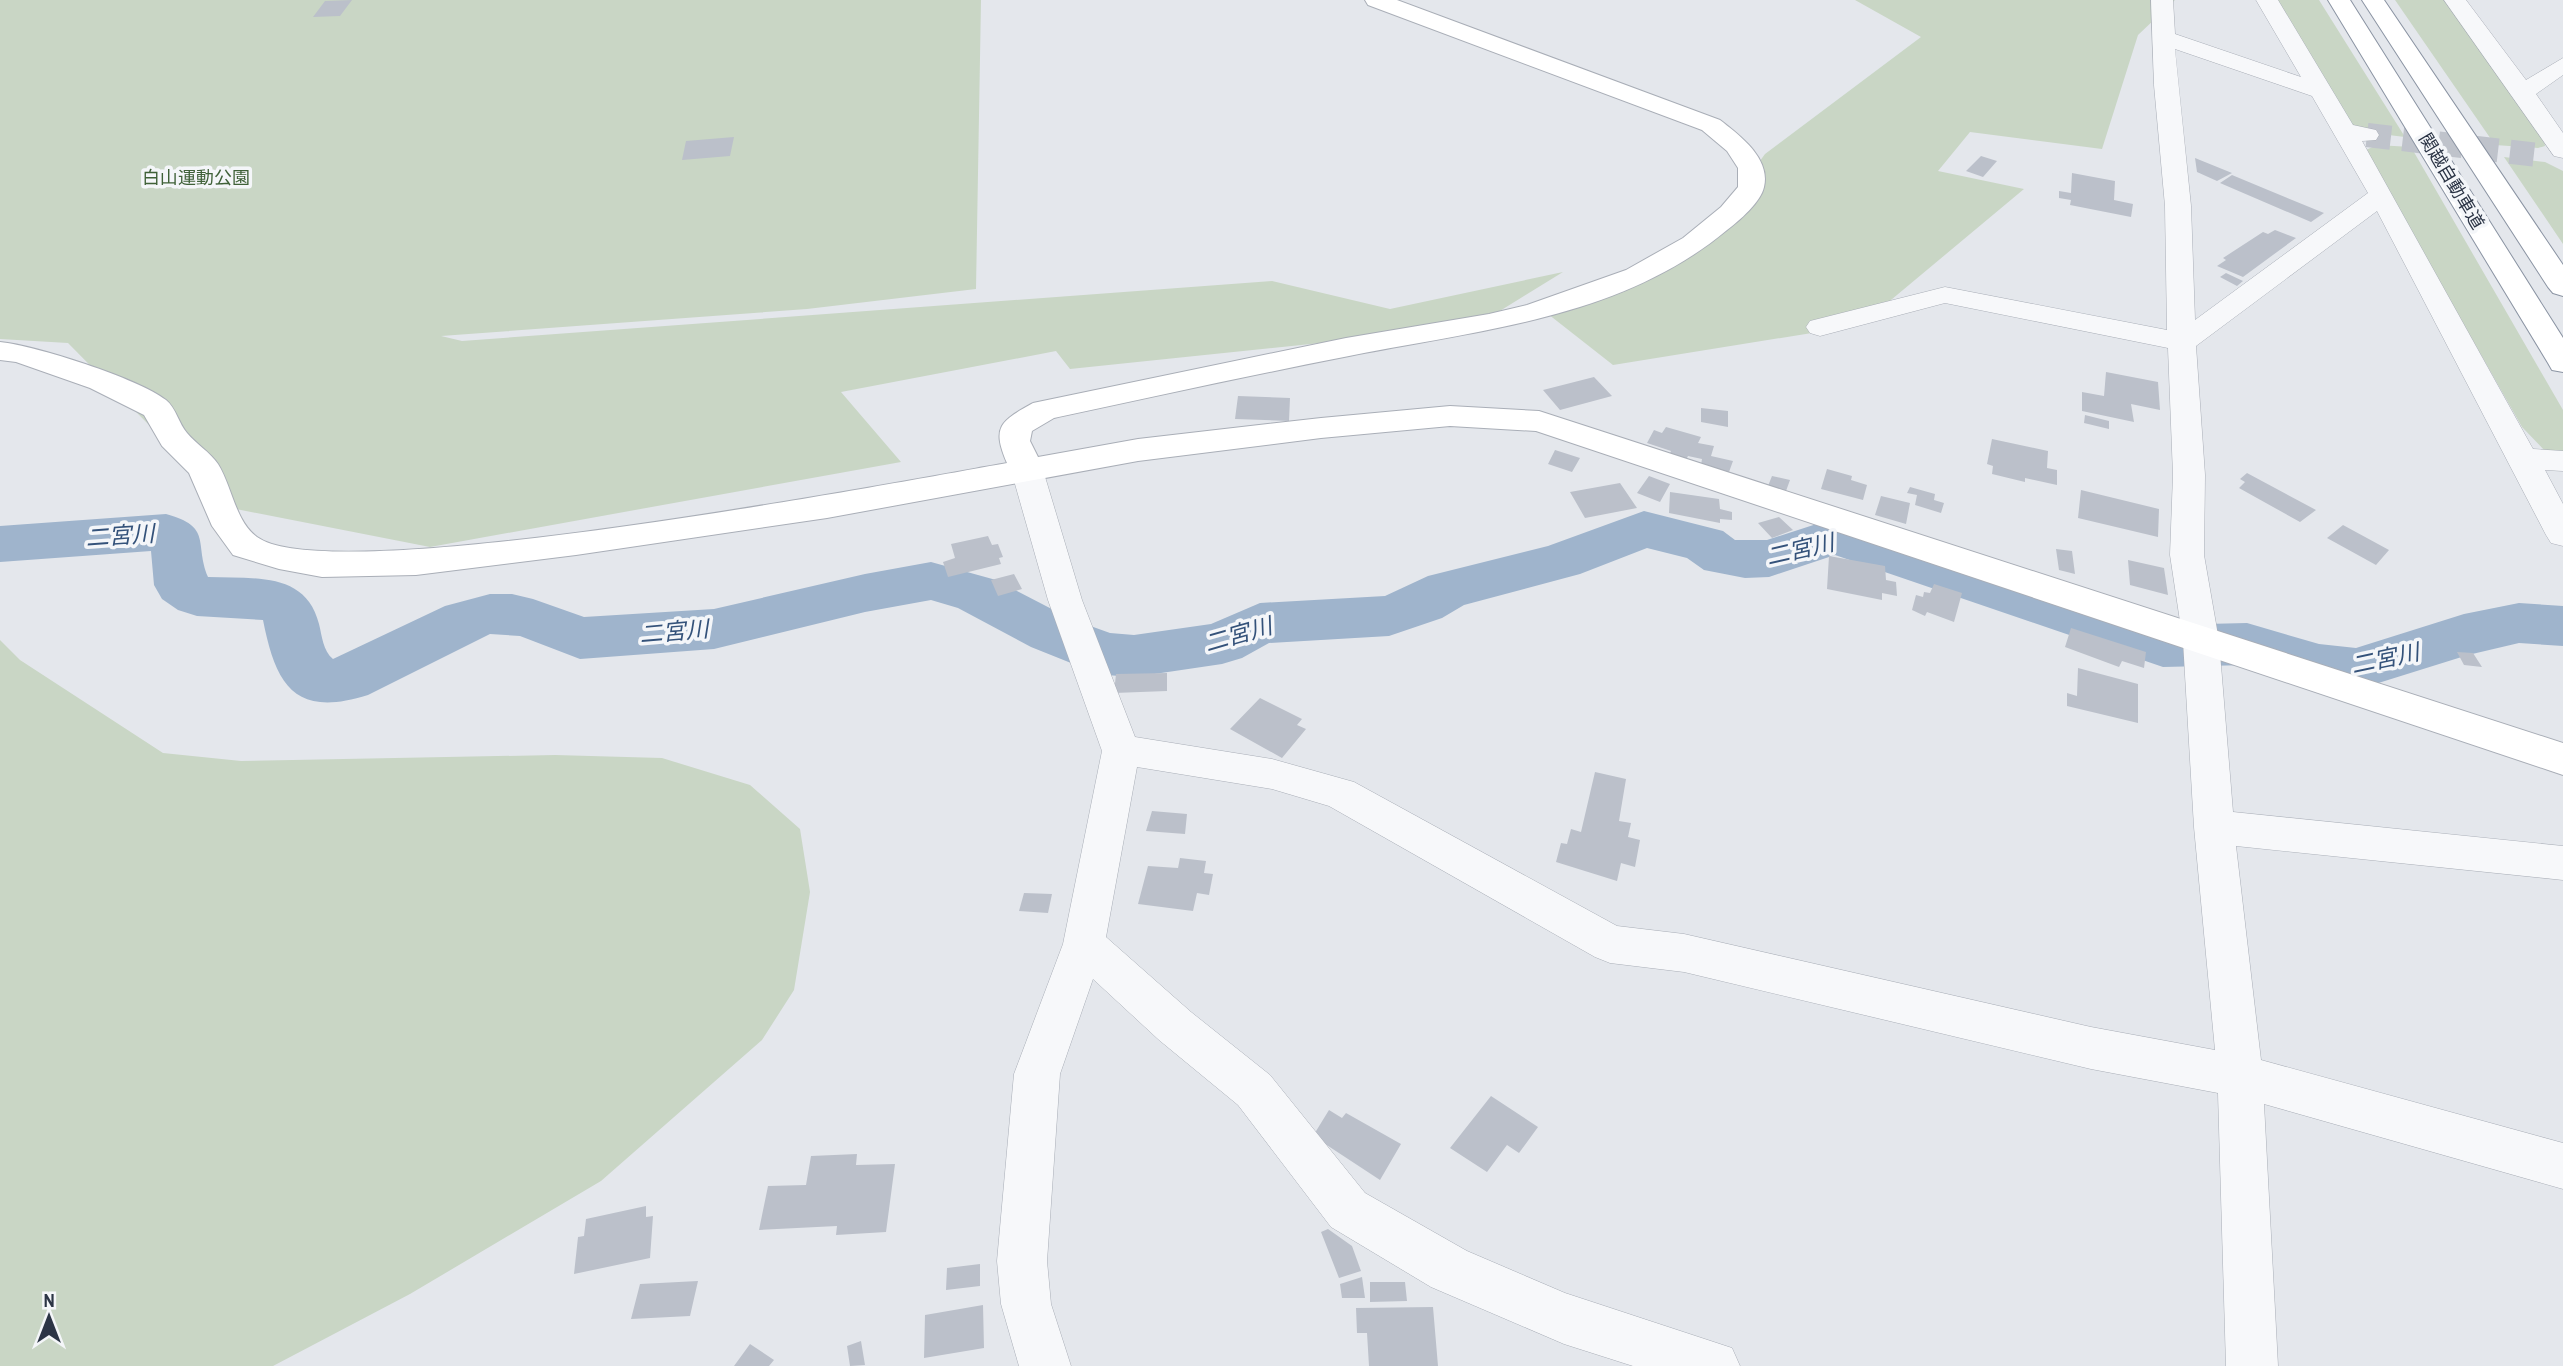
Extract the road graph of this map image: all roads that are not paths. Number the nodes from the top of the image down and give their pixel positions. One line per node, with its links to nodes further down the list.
1 (1376, 0): 22 (main road)
2 (2162, 0): 7 (street)
3 (2267, 0): 9 (street)
4 (2339, 0): 19 (main road, 関越自動車道)
5 (2373, 0): 15 (main road, 関越自動車道)
6 (2455, 0): 10 (street)
7 (2163, 37): 9 (street); 17 (street)
8 (2563, 65): 10 (street)
9 (2323, 92): 14 (street)
10 (2523, 92): 11 (street)
11 (2563, 151)
12 (2538, 155): 13 (street)
13 (2563, 158)
14 (2382, 195): 17 (street); 20 (street)
15 (2563, 287)
16 (1820, 327): 17 (street)
17 (2183, 342): 24 (street)
18 (0, 351): 22 (main road)
19 (2563, 363)
20 (2523, 459): 21 (street); 23 (street)
21 (2563, 461)
22 (1027, 470): 24 (main road); 25 (street)
23 (2563, 535)
24 (2201, 641): 26 (main road); 27 (street)
25 (1121, 751): 29 (street); 30 (street)
26 (2563, 759)
27 (2214, 827): 28 (street); 30 (street)
28 (2563, 863)
29 (1084, 944): 32 (street); 33 (street)
30 (2240, 1076): 31 (street); 34 (street)
31 (2563, 1167)
32 (1045, 1366)
33 (1714, 1366)
34 (2252, 1366)

